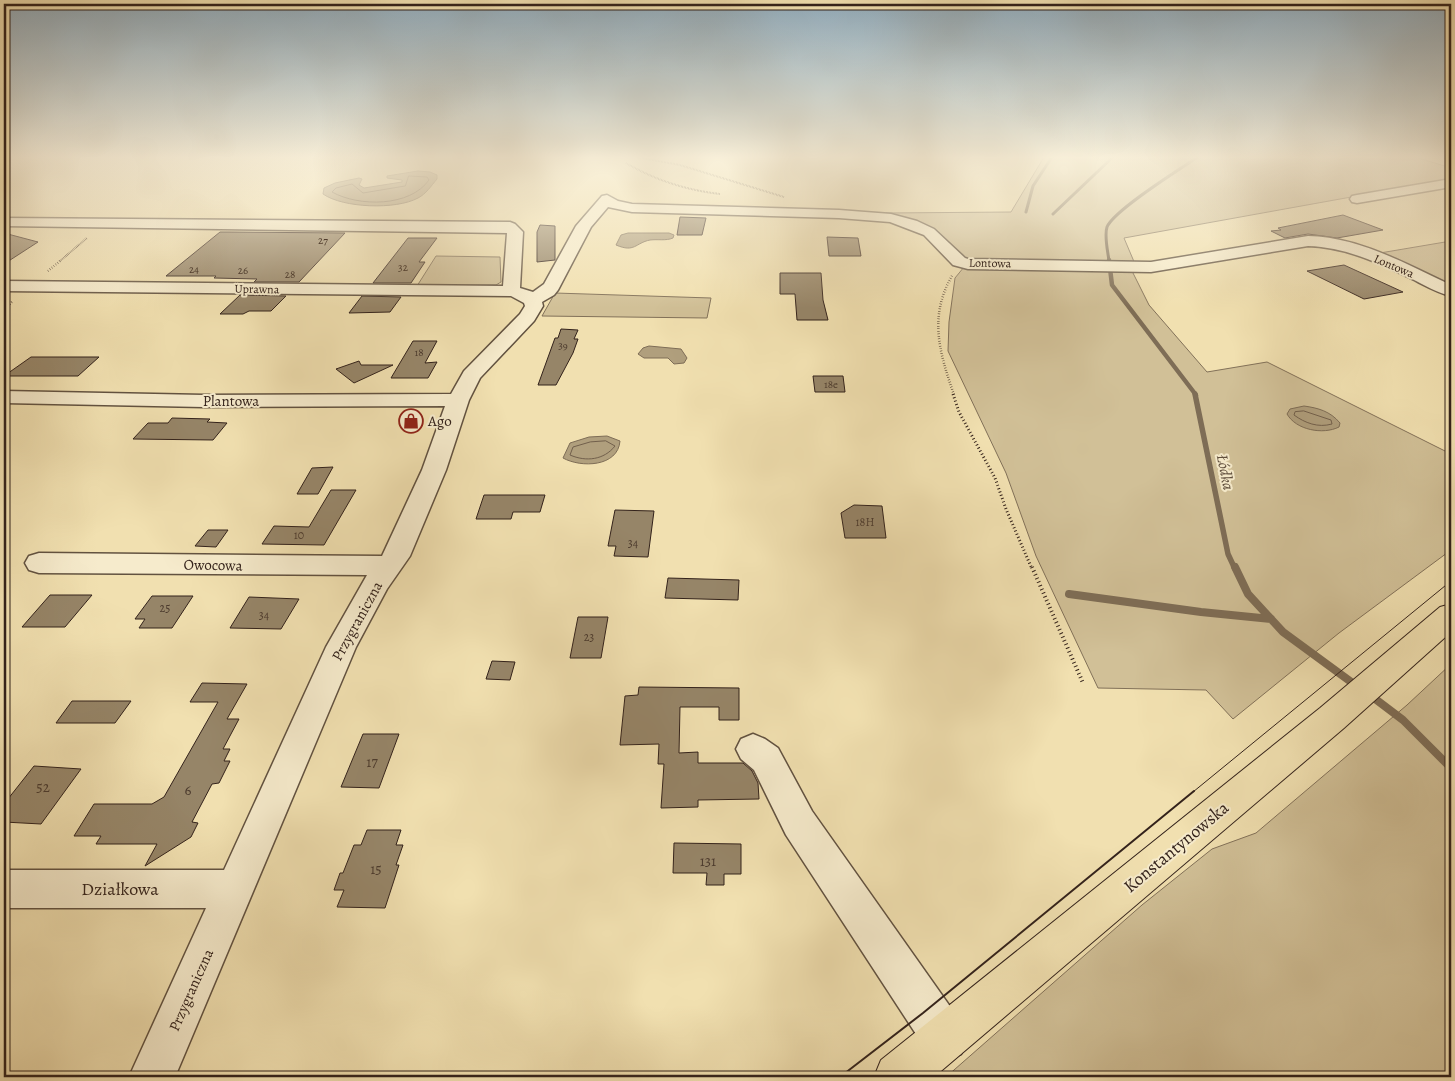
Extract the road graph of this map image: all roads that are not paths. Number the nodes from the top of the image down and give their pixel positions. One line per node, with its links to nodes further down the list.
1 (601, 207): 7 (street, Lontowa)
2 (629, 207): 6 (street, Lontowa)
3 (4, 222): 5 (street)
4 (4, 286): 5 (street, Uprawna)
5 (510, 291): 7 (street)
6 (1451, 291)
7 (532, 300): 9 (street, Przygraniczna)
8 (4, 397): 9 (street, Plantowa)
9 (458, 400): 11 (street, Przygraniczna)
10 (39, 563): 11 (street, Owocowa)
11 (388, 566): 15 (street, Przygraniczna)
12 (1451, 615): 16 (main road, Konstantynowska)
13 (753, 749): 16 (street)
14 (4, 889): 15 (street, Działkowa)
15 (236, 889): 17 (street, Przygraniczna)
16 (945, 1038): 18 (main road, Konstantynowska)
17 (152, 1077)
18 (898, 1077)

